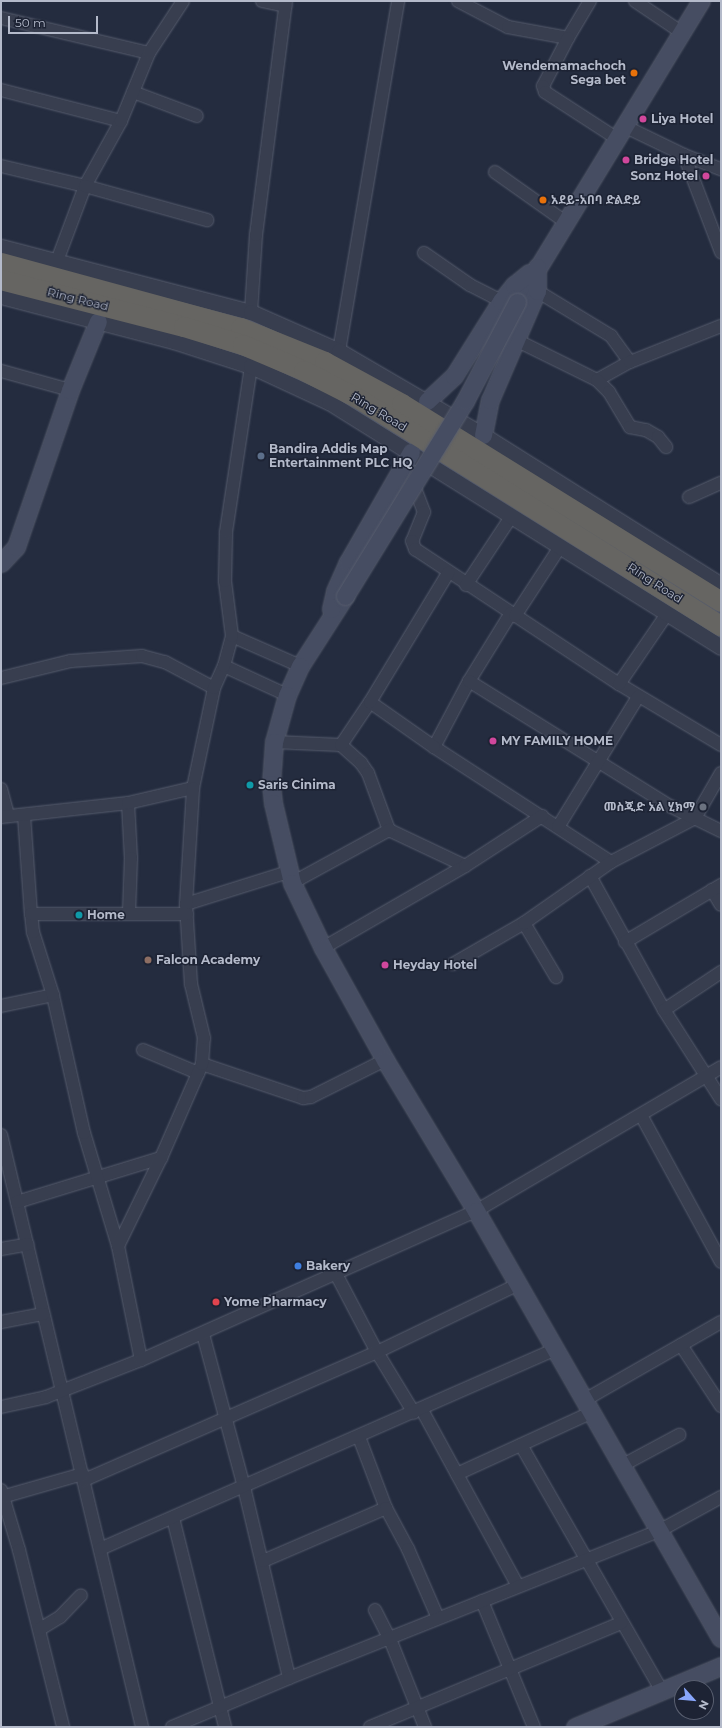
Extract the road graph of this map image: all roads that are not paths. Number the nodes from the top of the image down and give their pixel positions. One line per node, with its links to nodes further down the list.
1 (262, 1): 8 (street)
2 (398, 1): 39 (street)
3 (458, 1): 11 (street)
4 (590, 1): 11 (street)
5 (635, 1): 10 (street)
6 (701, 1): 10 (main road)
7 (177, 3): 12 (street)
8 (285, 3): 35 (street)
9 (1, 18): 12 (street)
10 (681, 32): 17 (main road)
11 (568, 38): 17 (street)
12 (149, 53): 14 (street)
13 (1, 90): 16 (street)
14 (133, 92): 15 (street); 16 (street)
15 (197, 116)
16 (121, 121): 22 (street)
17 (620, 132): 18 (street); 24 (main road)
18 (684, 155): 20 (street); 26 (street)
19 (1, 166): 22 (street)
20 (721, 169)
21 (495, 172): 24 (street)
22 (85, 186): 23 (street); 28 (street)
23 (207, 220)
24 (564, 221): 30 (main road)
25 (1, 247): 28 (street)
26 (721, 252)
27 (424, 253): 34 (street)
28 (57, 261): 35 (street)
29 (1, 263): 58 (highway, Ring Road)
30 (537, 266): 32 (main road); 34 (main road)
31 (1, 280): 62 (highway, Ring Road)
32 (537, 291): 38 (main road); 40 (street)
33 (1, 296): 36 (street, Ring Road)
34 (510, 301): 45 (main road); 50 (main road, bridge)
35 (251, 312): 39 (street)
36 (98, 321): 41 (street, Ring Road); 44 (main road)
37 (721, 326): 40 (street)
38 (516, 340): 43 (street); 46 (main road)
39 (339, 351): 45 (street)
40 (630, 362): 43 (street)
41 (251, 366): 48 (street, Ring Road); 63 (street)
42 (1, 371): 44 (street)
43 (597, 380): 47 (street)
44 (70, 390): 54 (main road)
45 (427, 401): 46 (street)
46 (483, 435): 57 (street)
47 (666, 447)
48 (411, 452): 52 (street, Ring Road); 61 (main road)
49 (721, 483): 51 (street)
50 (414, 486): 55 (street); 61 (main road, bridge)
51 (689, 497)
52 (511, 516): 53 (street, Ring Road); 56 (street)
53 (560, 547): 59 (street, Ring Road); 60 (street)
54 (2, 561)
55 (448, 574): 56 (street); 73 (street)
56 (466, 585): 60 (street)
57 (721, 585)
58 (721, 602)
59 (667, 614): 64 (street, Ring Road); 69 (street)
60 (513, 615): 68 (street); 69 (street)
61 (329, 621): 66 (main road)
62 (721, 626)
63 (232, 636): 65 (street); 66 (street)
64 (721, 647)
65 (224, 666): 70 (street); 71 (street)
66 (300, 666): 71 (main road)
67 (1, 678): 70 (street)
68 (469, 681): 77 (street); 78 (street)
69 (618, 684): 72 (street)
70 (214, 688): 80 (street)
71 (287, 695): 74 (main road)
72 (638, 697): 76 (street); 78 (street)
73 (370, 702): 75 (street); 77 (street)
74 (274, 742): 75 (street); 93 (main road)
75 (341, 745): 88 (street)
76 (721, 745)
77 (434, 747): 84 (street)
78 (597, 761): 86 (street); 87 (street)
79 (721, 773): 86 (street)
80 (193, 788): 82 (street); 96 (street)
81 (1, 789): 85 (street)
82 (128, 803): 83 (street); 97 (street)
83 (24, 815): 85 (street); 98 (street)
84 (542, 816): 87 (street); 91 (street)
85 (4, 817)
86 (695, 818): 89 (street); 90 (street)
87 (558, 827): 90 (street)
88 (388, 830): 91 (street); 93 (street)
89 (721, 831)
90 (611, 862): 92 (street)
91 (465, 866): 101 (street)
92 (590, 876): 99 (street); 100 (street)
93 (290, 878): 96 (street); 101 (main road)
94 (716, 887): 95 (street); 100 (street)
95 (721, 905)
96 (186, 909): 97 (street); 111 (street)
97 (129, 912): 98 (street)
98 (31, 914): 105 (street)
99 (524, 924): 102 (street); 104 (street)
100 (625, 942): 107 (street)
101 (323, 948): 109 (main road)
102 (453, 964)
103 (721, 972): 107 (street)
104 (556, 977)
105 (53, 995): 106 (street); 117 (street)
106 (1, 1006)
107 (664, 1010): 112 (street)
108 (143, 1050): 111 (street)
109 (385, 1060): 111 (street); 119 (main road)
110 (721, 1067): 112 (street)
111 (200, 1068): 116 (street)
112 (706, 1076): 113 (street); 114 (street)
113 (721, 1099)
114 (641, 1115): 119 (street); 123 (street)
115 (1, 1135): 118 (street)
116 (161, 1158): 117 (street); 121 (street)
117 (98, 1175): 118 (street); 121 (street)
118 (17, 1202): 120 (street)
119 (476, 1211): 124 (street); 125 (main road)
120 (28, 1244): 122 (street); 126 (street)
121 (118, 1246): 133 (street)
122 (1, 1249)
123 (721, 1262)
124 (335, 1272): 129 (street); 132 (street)
125 (517, 1285): 131 (main road); 132 (street)
126 (43, 1314): 127 (street); 134 (street)
127 (1, 1322)
128 (721, 1322): 130 (street)
129 (203, 1334): 133 (street); 139 (street)
130 (682, 1345): 135 (street); 137 (street)
131 (554, 1350): 137 (main road); 138 (street)
132 (377, 1352): 138 (street); 139 (street)
133 (141, 1360): 134 (street)
134 (62, 1392): 136 (street); 145 (street)
135 (721, 1405)
136 (1, 1407)
137 (587, 1407): 142 (street); 143 (main road)
138 (418, 1412): 141 (street); 144 (street)
139 (226, 1417): 145 (street); 146 (street)
140 (679, 1434): 143 (street)
141 (360, 1437): 146 (street); 149 (street)
142 (521, 1445): 144 (street); 153 (street)
143 (622, 1465): 151 (main road)
144 (457, 1474): 155 (street)
145 (84, 1477): 147 (street); 152 (street)
146 (244, 1487): 150 (street); 154 (street)
147 (2, 1494): 161 (street)
148 (721, 1497): 151 (street)
149 (386, 1508): 154 (street); 159 (street)
150 (173, 1518): 152 (street); 169 (street)
151 (659, 1531): 153 (street); 162 (main road)
152 (100, 1549): 171 (street)
153 (586, 1560): 155 (street); 160 (street)
154 (263, 1561): 166 (street)
155 (518, 1586): 157 (street)
156 (81, 1595): 161 (street)
157 (482, 1601): 159 (street); 165 (street)
158 (375, 1610): 163 (street)
159 (438, 1618): 163 (street)
160 (622, 1623): 165 (street); 167 (street)
161 (40, 1628): 170 (street)
162 (721, 1638)
163 (390, 1639): 166 (street); 168 (street)
164 (721, 1666): 167 (main road)
165 (510, 1668): 168 (street); 176 (street)
166 (289, 1678): 169 (street)
167 (662, 1691): 177 (main road)
168 (416, 1708): 174 (street); 175 (street)
169 (221, 1709): 172 (street); 173 (street)
170 (64, 1727)
171 (142, 1727)
172 (172, 1727)
173 (225, 1727)
174 (370, 1727)
175 (425, 1727)
176 (534, 1727)
177 (575, 1727)

